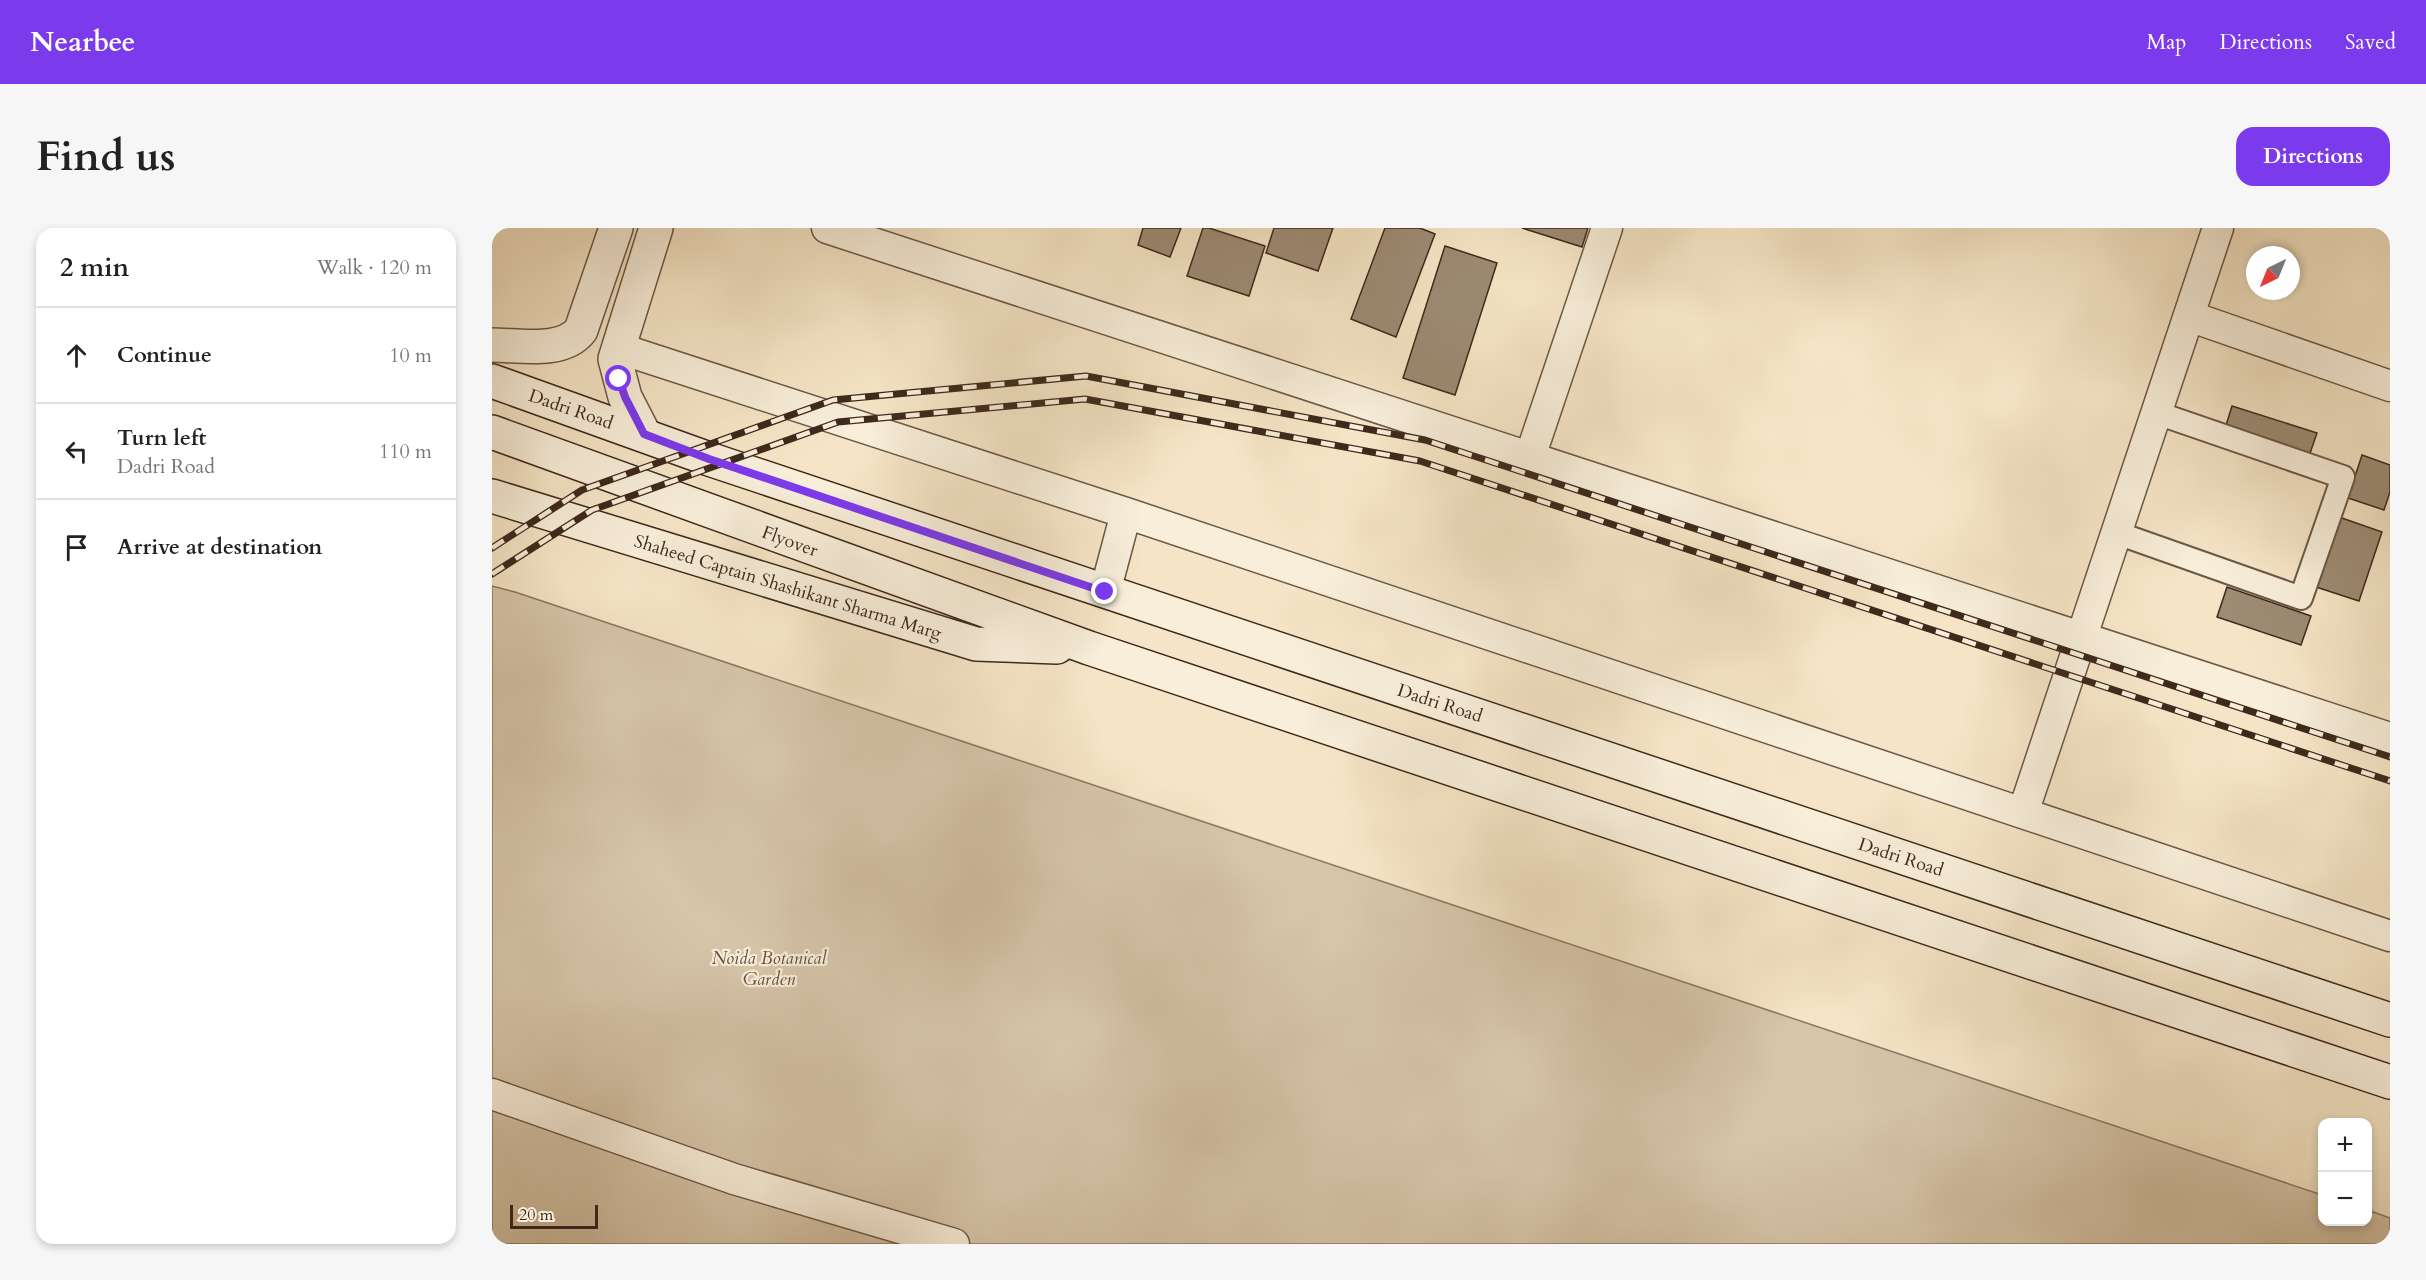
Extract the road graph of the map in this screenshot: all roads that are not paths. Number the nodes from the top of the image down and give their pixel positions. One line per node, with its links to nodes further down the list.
1 (616, 228): 7 (main road)
2 (656, 228): 8 (main road)
3 (827, 228): 14 (street)
4 (1607, 228): 14 (street)
5 (2218, 228): 6 (street)
6 (2189, 315): 10 (street); 11 (street)
7 (492, 345)
8 (618, 348): 13 (main road); 16 (street)
9 (492, 381): 13 (main road, Dadri Road)
10 (2390, 386)
11 (2157, 412): 17 (street); 17 (street)
12 (492, 432): 20 (main road, Flyover)
13 (644, 434): 18 (main road, Dadri Road)
14 (1530, 457): 19 (street)
15 (492, 496): 20 (main road, Shaheed Captain Shashikant Sharma Marg)
16 (1126, 513): 18 (street); 22 (street)
17 (2116, 533): 19 (street)
18 (1105, 592): 24 (main road, Dadri Road)
19 (2082, 637): 21 (street); 22 (street)
20 (1089, 648): 25 (main road)
21 (2390, 738)
22 (2024, 813): 23 (street)
23 (2390, 936)
24 (2390, 1020)
25 (2390, 1083)
26 (492, 1094): 27 (street)
27 (954, 1244)

